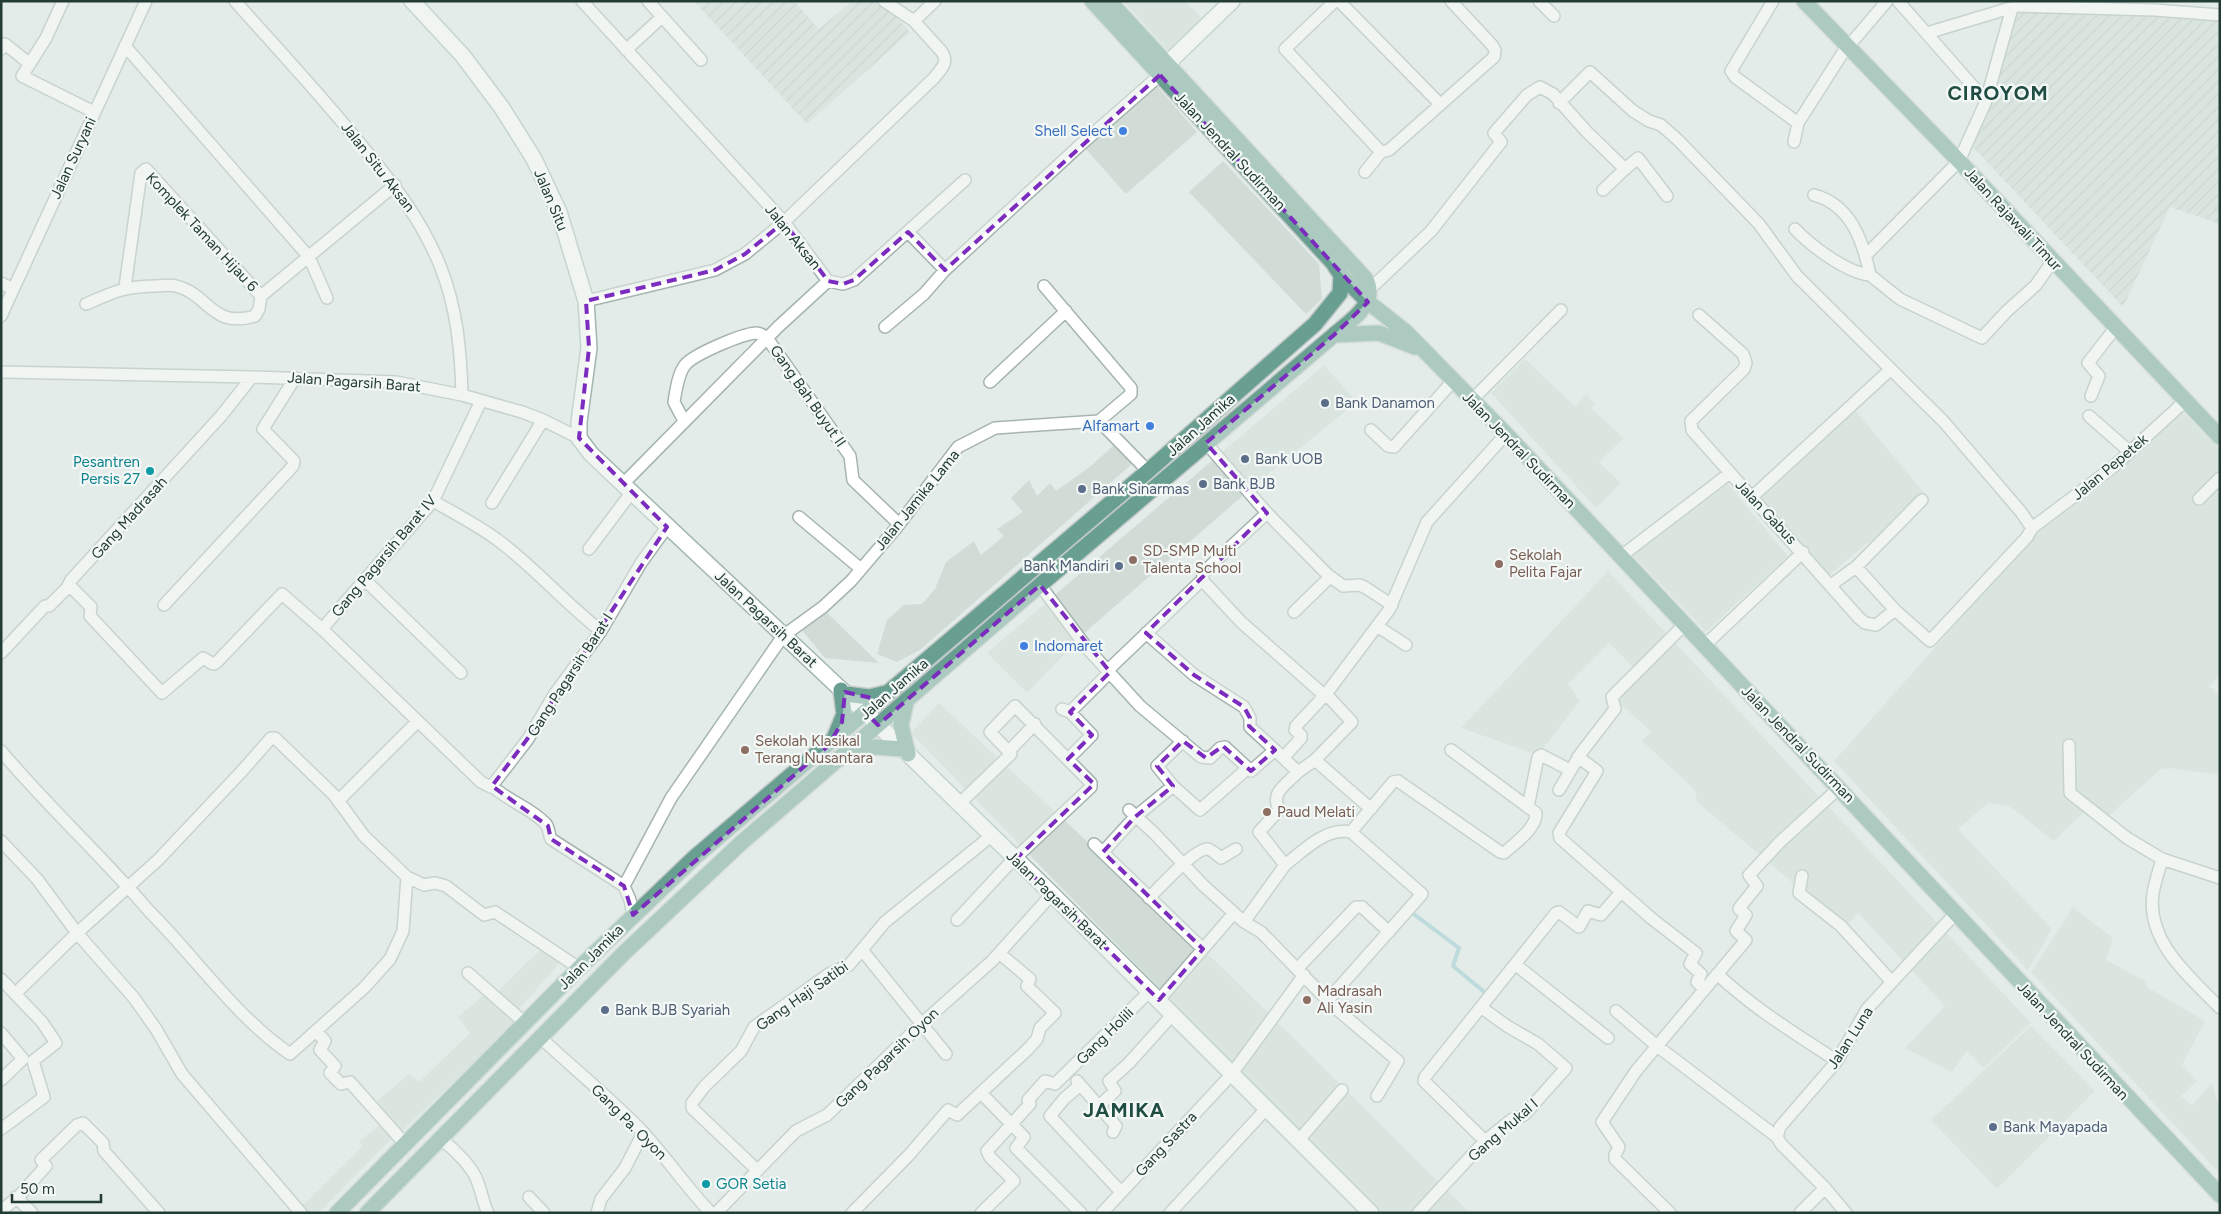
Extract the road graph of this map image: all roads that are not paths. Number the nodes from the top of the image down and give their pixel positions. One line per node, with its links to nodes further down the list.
1 (63, 1): 31 (street)
2 (146, 1): 26 (street, Jalan Suryani)
3 (235, 1): 44 (street, Jalan Situ Aksan)
4 (412, 1): 65 (street, Jalan Situ)
5 (582, 1): 29 (street, Jalan Aksan)
6 (648, 1): 23 (street)
7 (884, 1): 24 (street)
8 (935, 1): 24 (street)
9 (1092, 1): 32 (main road, Jalan Jendral Sudirman)
10 (1109, 1): 32 (main road, Jalan Jendral Sudirman)
11 (1232, 1): 32 (street)
12 (1337, 1): 35 (street); 39 (street)
13 (1451, 1): 35 (street)
14 (1539, 1): 22 (street)
15 (1773, 1): 37 (street)
16 (1804, 1): 27 (main road, Jalan Rajawali Timur)
17 (1887, 1): 27 (street)
18 (1898, 1): 25 (street)
19 (2133, 5): 20 (street); 21 (street)
20 (2012, 8): 25 (street); 33 (street)
21 (2220, 15)
22 (1554, 16)
23 (662, 17): 29 (street); 30 (street)
24 (914, 21): 48 (street)
25 (1927, 33): 33 (street)
26 (124, 46): 36 (street, Jalan Suryani); 52 (street)
27 (1847, 46): 37 (street); 40 (main road, Jalan Rajawali Timur)
28 (1, 49): 31 (street)
29 (626, 50): 48 (street, Jalan Aksan)
30 (701, 60)
31 (30, 64): 36 (street)
32 (1164, 69): 54 (street); 55 (main road, Jalan Jendral Sudirman); 63 (main road, Jalan Jendral Sudirman)
33 (1986, 101): 40 (street)
34 (1560, 102): 41 (street); 63 (street); 76 (street)
35 (1440, 104): 39 (street)
36 (94, 112): 61 (street, Jalan Suryani)
37 (1798, 123): 38 (street)
38 (1794, 142)
39 (1381, 152): 42 (street)
40 (1959, 161): 51 (street); 53 (main road, Jalan Rajawali Timur)
41 (1625, 169): 45 (street); 47 (street)
42 (1365, 172)
43 (965, 180): 50 (street)
44 (395, 185): 52 (street); 82 (street, Jalan Situ Aksan)
45 (1603, 190)
46 (1814, 195): 51 (street)
47 (1667, 196)
48 (784, 222): 57 (street, Jalan Aksan); 65 (street)
49 (1795, 229): 56 (street)
50 (908, 232): 54 (street); 57 (street)
51 (1866, 256): 56 (street)
52 (309, 257): 62 (street); 64 (street)
53 (2052, 262): 56 (street); 72 (main road, Jalan Rajawali Timur)
54 (945, 270): 71 (street)
55 (1341, 275): 63 (main road, Jalan Jendral Sudirman); 97 (main road, Jalan Jamika)
56 (1870, 275)
57 (828, 281): 74 (street, Jalan Aksan)
58 (1, 283): 61 (street)
59 (1044, 286): 68 (street)
60 (125, 288): 62 (street); 62 (street, Komplek Taman Hijau 6); 66 (street)
61 (13, 289): 69 (street, Jalan Suryani)
62 (262, 296)
63 (1368, 296): 73 (main road, Jalan Jamika); 75 (main road, Jalan Jendral Sudirman)
64 (327, 298)
65 (586, 302): 94 (street, Jalan Situ)
66 (86, 304)
67 (1561, 310): 84 (street)
68 (1066, 311): 81 (street); 90 (street)
69 (1, 316)
70 (1699, 316): 98 (street)
71 (885, 327)
72 (2116, 327): 83 (street); 86 (main road, Jalan Rajawali Timur)
73 (1334, 335): 75 (main road); 95 (main road, Jalan Jamika)
74 (767, 338): 89 (street, Jalan Aksan); 89 (street); 108 (street, Gang Bah Buyut II)
75 (1424, 351): 80 (main road, Jalan Jendral Sudirman)
76 (1891, 369): 101 (street); 110 (street)
77 (1, 372): 78 (street, Jalan Pagarsih Barat)
78 (252, 377): 79 (street, Jalan Pagarsih Barat); 120 (street, Gang Madrasah)
79 (295, 378): 82 (street, Jalan Pagarsih Barat); 122 (street)
80 (1453, 381): 84 (main road, Jalan Jendral Sudirman); 91 (street)
81 (990, 382)
82 (462, 395): 85 (street, Jalan Pagarsih Barat)
83 (2092, 396)
84 (1472, 400): 92 (main road, Jalan Jendral Sudirman)
85 (481, 401): 88 (street, Jalan Pagarsih Barat); 104 (street, Gang Pagarsih Barat IV)
86 (2184, 402): 93 (main road, Jalan Rajawali Timur); 96 (street, Jalan Pepetek)
87 (2088, 416): 96 (street)
88 (543, 420): 94 (street, Jalan Pagarsih Barat); 105 (street)
89 (684, 421): 100 (street, Jalan Aksan)
90 (1099, 421): 97 (street); 108 (street, Jalan Jamika Lama)
91 (1371, 430)
92 (1506, 434): 113 (main road, Jalan Jendral Sudirman); 123 (street)
93 (2220, 437)
94 (579, 438): 100 (street, Jalan Pagarsih Barat)
95 (1206, 443): 106 (street); 119 (main road, Jalan Jamika)
96 (2130, 452): 110 (street, Jalan Pepetek)
97 (1148, 472): 137 (main road, Jalan Jamika)
98 (1730, 474): 101 (street, Jalan Gabus); 113 (street, Jalan Gabus)
99 (2220, 478): 102 (street)
100 (627, 489): 109 (street, Jalan Pagarsih Barat); 111 (street, Jalan Aksan)
101 (1752, 496): 112 (street, Jalan Gabus)
102 (2199, 499)
103 (1922, 500): 114 (street)
104 (433, 502): 117 (street, Gang Pagarsih Barat IV); 129 (street)
105 (492, 503)
106 (1268, 513): 116 (street); 118 (street)
107 (799, 517): 115 (street)
108 (899, 524): 115 (street, Jalan Jamika Lama)
109 (667, 527): 129 (street, Gang Pagarsih Barat I); 131 (street, Jalan Pagarsih Barat)
110 (2032, 528): 124 (street, Jalan Pepetek)
111 (589, 549)
112 (1803, 552): 121 (street); 133 (street, Jalan Gabus)
113 (1620, 557): 126 (main road, Jalan Jendral Sudirman)
114 (1856, 567): 121 (street); 124 (street)
115 (861, 569): 131 (street, Jalan Jamika Lama)
116 (1330, 576): 123 (street); 125 (street)
117 (365, 580): 128 (street, Gang Pagarsih Barat IV); 136 (street)
118 (1202, 580): 130 (street); 139 (street)
119 (1040, 584): 135 (street); 140 (main road, Jalan Jamika)
120 (69, 585): 128 (street); 134 (street, Gang Madrasah)
121 (1831, 585): 124 (street)
122 (164, 605)
123 (1392, 605): 127 (street)
124 (1896, 610)
125 (1294, 612)
126 (1684, 624): 133 (main road, Jalan Jendral Sudirman); 155 (street)
127 (1377, 626): 132 (street); 139 (street)
128 (322, 629): 142 (street)
129 (601, 630): 161 (street, Gang Pagarsih Barat I)
130 (1146, 633): 135 (street); 153 (street)
131 (783, 636): 138 (street, Jalan Pagarsih Barat); 183 (street, Jalan Jamika Lama)
132 (1406, 645)
133 (1704, 646): 163 (main road, Jalan Jendral Sudirman)
134 (1, 653)
135 (1109, 671): 145 (street); 156 (street)
136 (461, 673)
137 (891, 691): 138 (main road); 141 (main road, Jalan Jamika)
138 (844, 692): 141 (street, Jalan Pagarsih Barat); 146 (main road)
139 (1325, 694): 148 (street); 157 (street)
140 (908, 698): 144 (main road, Jalan Jamika); 152 (main road)
141 (866, 713): 144 (street, Jalan Pagarsih Barat); 146 (main road, Jalan Jamika)
142 (418, 721): 161 (street); 165 (street)
143 (1035, 724): 151 (street); 151 (street); 156 (street)
144 (878, 725): 152 (street, Jalan Pagarsih Barat); 154 (main road, Jalan Jamika)
145 (1183, 741): 158 (street); 162 (street)
146 (828, 745): 190 (main road, Jalan Jamika)
147 (2069, 745): 177 (street)
148 (1293, 747): 153 (street); 157 (street)
149 (1451, 750): 167 (street)
150 (1, 751): 184 (street)
151 (1009, 751): 166 (street)
152 (905, 752): 154 (main road); 166 (street, Jalan Pagarsih Barat)
153 (1279, 753): 158 (street); 160 (street)
154 (841, 758): 217 (main road, Jalan Jamika)
155 (1578, 758): 159 (street); 185 (street)
156 (1068, 759): 176 (street)
157 (1311, 761): 160 (street); 168 (street)
158 (1248, 768): 162 (street)
159 (1570, 770): 164 (street); 167 (street)
160 (1298, 772): 179 (street)
161 (492, 786): 183 (street)
162 (1173, 786): 169 (street)
163 (1840, 788): 189 (main road, Jalan Jendral Sudirman); 202 (street)
164 (1559, 790)
165 (338, 801): 181 (street); 184 (street)
166 (958, 804): 171 (street, Jalan Pagarsih Barat)
167 (1528, 807): 168 (street)
168 (1371, 809): 170 (street)
169 (1132, 814): 175 (street); 178 (street)
170 (1351, 832): 179 (street); 193 (street)
171 (991, 836): 176 (street, Jalan Pagarsih Barat); 196 (street, Gang Haji Satibi)
172 (1, 842): 194 (street)
173 (1094, 844): 175 (street)
174 (1236, 849): 178 (street)
175 (1103, 852): 187 (street)
176 (1016, 859): 186 (street, Jalan Pagarsih Barat); 191 (street)
177 (2162, 859): 182 (street); 210 (street)
178 (1182, 865): 187 (street); 188 (street)
179 (1285, 865): 192 (street)
180 (1802, 876): 204 (street)
181 (407, 877): 199 (street); 215 (street)
182 (2220, 878)
183 (624, 886): 190 (street)
184 (128, 887): 194 (street); 215 (street)
185 (1621, 892): 198 (street); 205 (street)
186 (1052, 894): 197 (street, Gang Pagarsih Oyon); 207 (street, Jalan Pagarsih Barat)
187 (1149, 898): 195 (street)
188 (1234, 913): 192 (street); 195 (street, Gang Holili)
189 (1955, 914): 204 (street, Jalan Luna); 243 (main road, Jalan Jendral Sudirman)
190 (632, 916): 199 (main road, Jalan Jamika)
191 (957, 920)
192 (1244, 922): 200 (street)
193 (1389, 932): 200 (street, Gang Sastra); 208 (street)
194 (76, 933): 206 (street); 249 (street)
195 (1203, 949): 207 (street, Gang Holili)
196 (862, 950): 214 (street); 240 (street, Gang Haji Satibi)
197 (999, 953): 214 (street, Gang Pagarsih Oyon); 227 (street)
198 (1516, 965): 209 (street); 218 (street)
199 (579, 968): 213 (main road, Jalan Jamika)
200 (1300, 972): 208 (street); 223 (street, Gang Sastra)
201 (468, 973): 213 (street)
202 (1717, 974): 205 (street); 221 (street)
203 (1, 979): 206 (street)
204 (1892, 982): 221 (street, Jalan Luna)
205 (1706, 989): 219 (street)
206 (15, 994): 232 (street)
207 (1155, 995): 212 (street, Jalan Pagarsih Barat); 222 (street, Gang Holili)
208 (1328, 1000): 228 (street)
209 (1482, 1008): 238 (street); 238 (street, Gang Mukal I)
210 (2220, 1008)
211 (1616, 1011): 219 (street)
212 (1173, 1014): 223 (street, Jalan Pagarsih Barat); 229 (street)
213 (525, 1023): 239 (main road, Jalan Jamika)
214 (921, 1023): 220 (street); 240 (street, Gang Pagarsih Oyon)
215 (316, 1031): 239 (street)
216 (1, 1033): 224 (street)
217 (541, 1038): 234 (street, Gang Pa. Oyon); 236 (main road, Jalan Jamika)
218 (1608, 1038)
219 (1657, 1046): 235 (street); 264 (street)
220 (946, 1054)
221 (1837, 1061): 235 (street, Jalan Luna)
222 (1069, 1072): 225 (street); 231 (street, Gang Holili)
223 (1231, 1075): 230 (street, Jalan Pagarsih Barat); 242 (street, Gang Sastra)
224 (1, 1080)
225 (1080, 1086): 229 (street); 242 (street)
226 (1342, 1090): 237 (street)
227 (981, 1093): 231 (street); 257 (street)
228 (1377, 1096)
229 (1099, 1106): 233 (street)
230 (1266, 1109): 237 (street, Jalan Pagarsih Barat); 261 (street)
231 (1011, 1124): 258 (street); 259 (street)
232 (1, 1129)
233 (1113, 1132)
234 (643, 1133): 254 (street); 255 (street, Gang Pa. Oyon)
235 (1777, 1137): 241 (street)
236 (441, 1138): 251 (main road, Jalan Jamika); 252 (street)
237 (1299, 1140): 262 (street, Jalan Pagarsih Barat)
238 (1485, 1141): 263 (street, Gang Mukal I)
239 (405, 1144): 250 (main road, Jalan Jamika)
240 (757, 1170): 256 (street, Gang Pagarsih Oyon)
241 (1825, 1188): 265 (street); 266 (street)
242 (1121, 1192): 260 (street, Gang Sastra)
243 (2220, 1196)
244 (16, 1197): 246 (street); 247 (street); 248 (street)
245 (530, 1197): 253 (street)
246 (1, 1211)
247 (32, 1213)
248 (159, 1213)
249 (302, 1213)
250 (337, 1213)
251 (367, 1213)
252 (488, 1213)
253 (544, 1213)
254 (596, 1213)
255 (711, 1213)
256 (716, 1213)
257 (852, 1213)
258 (981, 1213)
259 (1081, 1213)
260 (1102, 1213)
261 (1170, 1213)
262 (1371, 1213)
263 (1418, 1213)
264 (1670, 1213)
265 (1800, 1213)
266 (1846, 1213)

